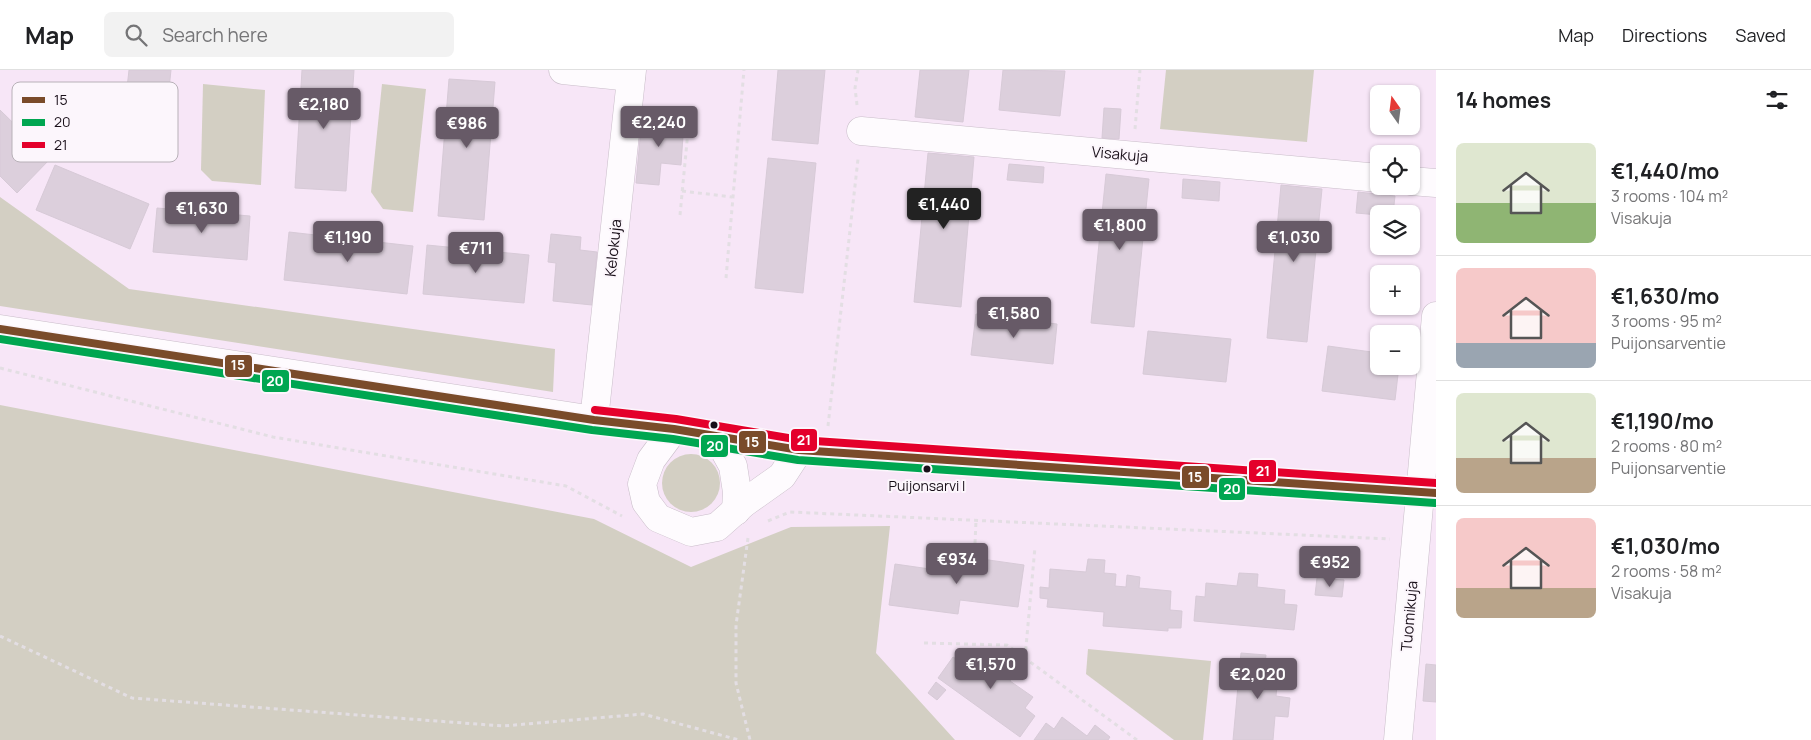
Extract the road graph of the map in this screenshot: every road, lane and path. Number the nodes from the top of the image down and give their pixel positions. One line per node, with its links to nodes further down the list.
1 (563, 70): 5 (main road, Kelokuja)
2 (744, 70): 13 (path)
3 (858, 70): 7 (path)
4 (1140, 70): 8 (path)
5 (632, 74): 18 (main road, Kelokuja)
6 (680, 109): 12 (path)
7 (861, 131): 8 (main road, Visakuja); 19 (path)
8 (1133, 156): 9 (main road, Visakuja)
9 (1370, 177)
10 (1420, 182): 11 (main road)
11 (1436, 183)
12 (682, 191): 13 (path); 14 (path)
13 (732, 197): 15 (path)
14 (680, 214)
15 (726, 278)
16 (1436, 316): 23 (main road)
17 (0, 329): 18 (main road)
18 (594, 420): 20 (main road)
19 (828, 426)
20 (674, 429): 21 (main road); 24 (main road)
21 (716, 436): 22 (main road); 24 (main road)
22 (799, 450): 23 (main road); 24 (main road)
23 (1428, 493): 34 (main road, Tuomikuja)
24 (742, 520): 32 (path)
25 (976, 521): 26 (path)
26 (975, 542)
27 (1035, 547): 30 (path)
28 (0, 636): 31 (path)
29 (924, 643): 30 (path)
30 (1025, 658): 33 (path)
31 (739, 740)
32 (750, 740)
33 (1137, 740)
34 (1398, 740)

